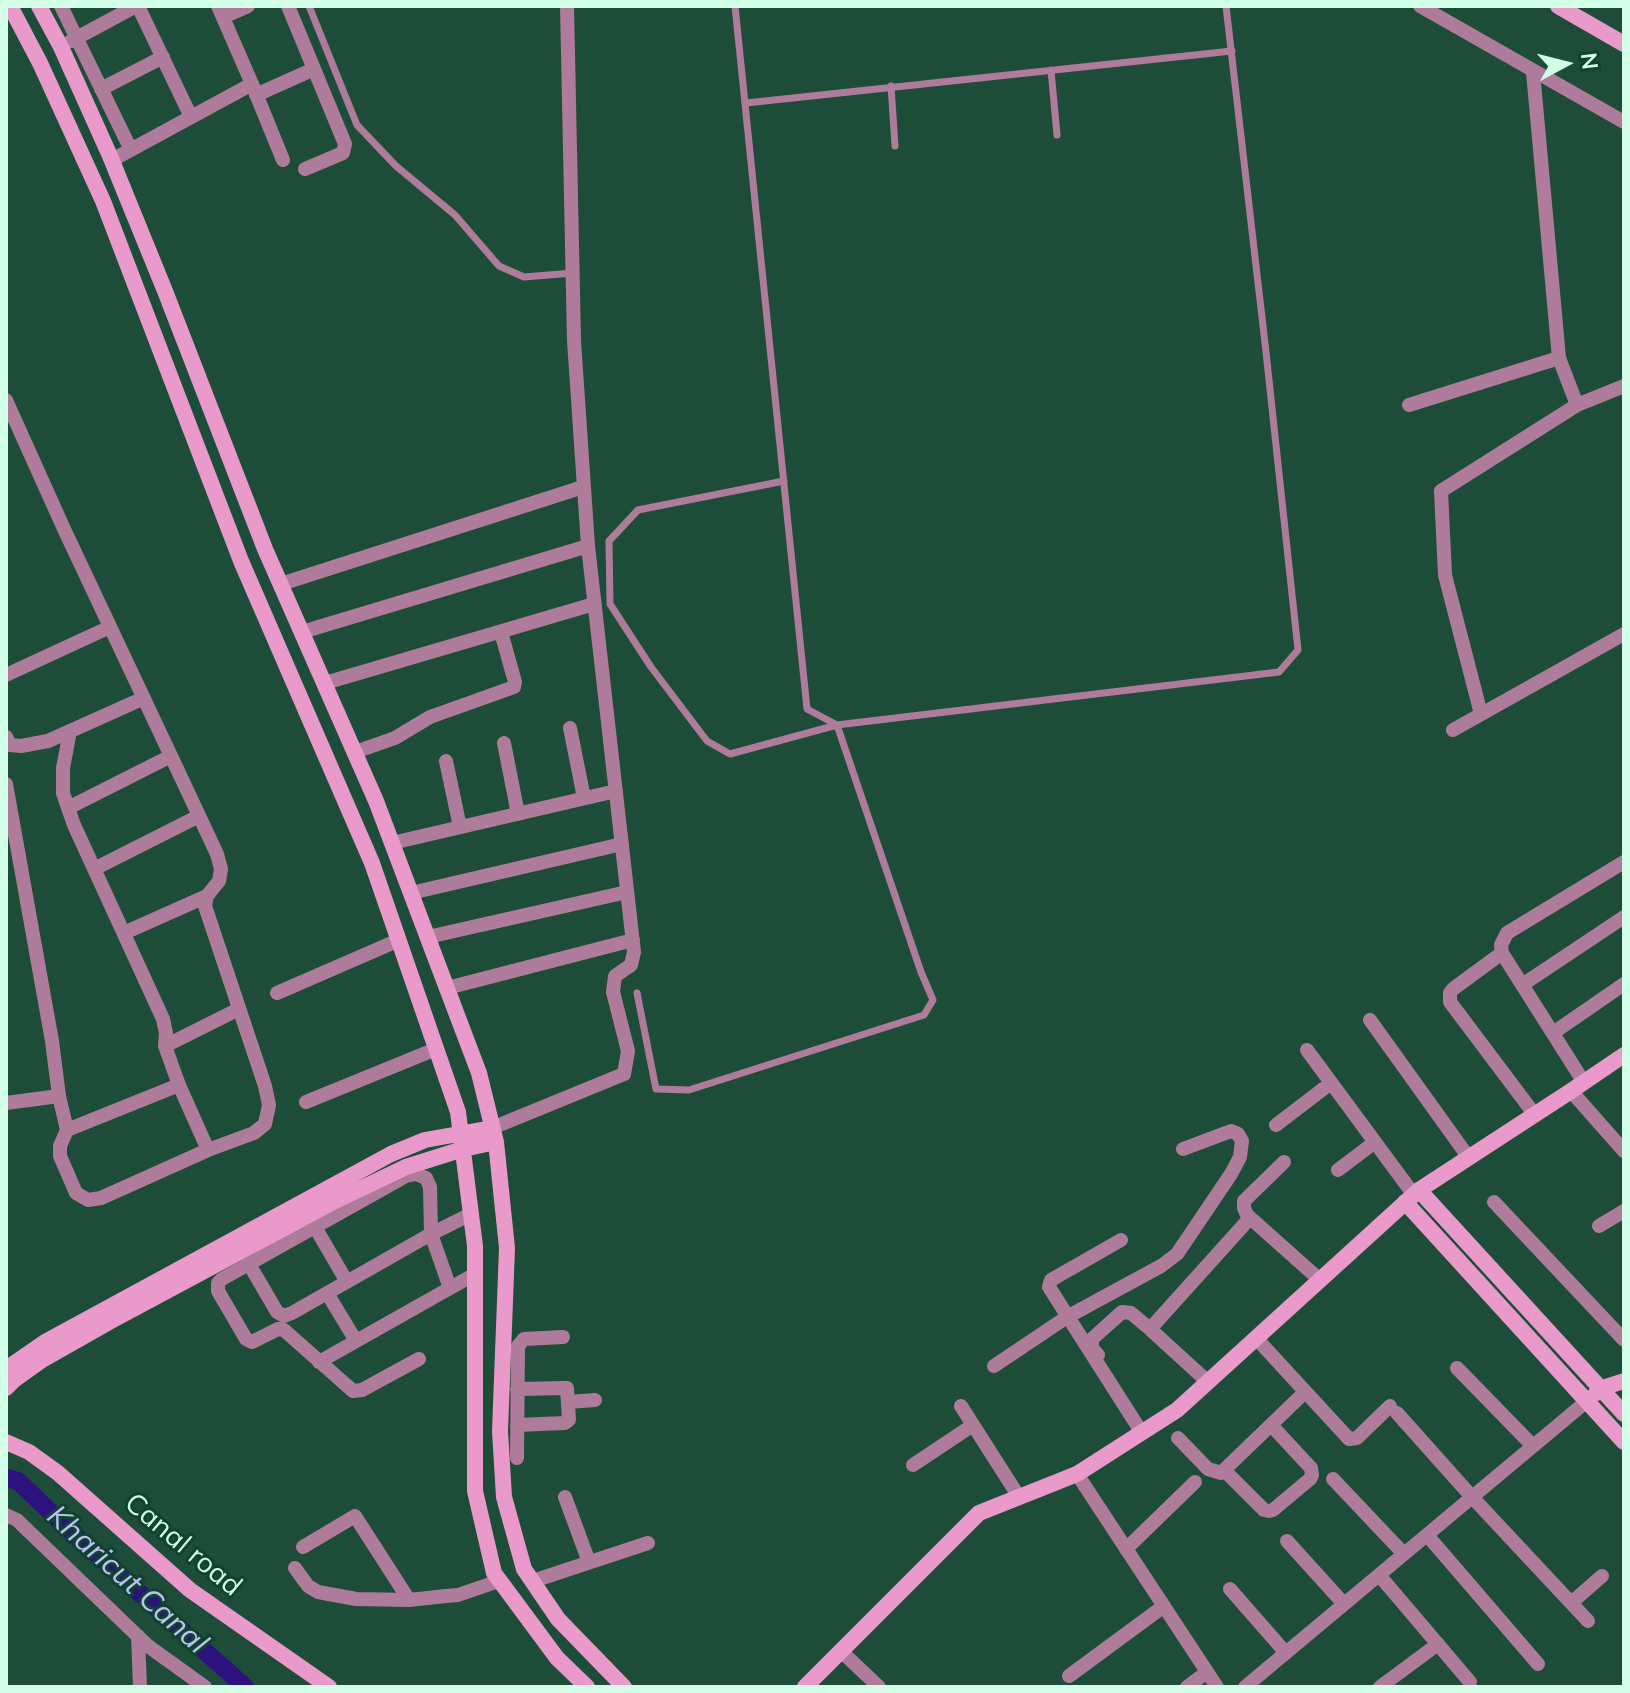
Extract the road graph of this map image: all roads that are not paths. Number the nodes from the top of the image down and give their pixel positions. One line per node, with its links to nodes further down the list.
1 (10, 6): 79 (street)
2 (39, 6): 16 (street)
3 (61, 6): 14 (street)
4 (135, 6): 14 (street); 18 (street)
5 (248, 6): 13 (street)
6 (288, 6): 19 (street)
7 (309, 6): 34 (lane)
8 (567, 6): 34 (street)
9 (735, 6): 25 (lane)
10 (1226, 6): 17 (lane)
11 (1420, 6): 21 (street)
12 (1558, 6): 15 (street)
13 (220, 12): 24 (street)
14 (77, 38): 16 (street); 23 (street)
15 (1624, 44)
16 (61, 47): 31 (street)
17 (1232, 51): 20 (lane); 53 (lane)
18 (163, 57): 23 (street); 26 (street)
19 (314, 69): 24 (street); 33 (street)
20 (1051, 70): 22 (lane); 28 (lane)
21 (1533, 72): 27 (street); 35 (street)
22 (891, 86): 25 (lane); 29 (lane)
23 (101, 89): 30 (street)
24 (254, 90): 26 (street); 32 (street)
25 (746, 103): 40 (lane)
26 (191, 117): 30 (street)
27 (1624, 122)
28 (1057, 135)
29 (895, 146)
30 (131, 150): 31 (street)
31 (112, 160): 43 (street)
32 (283, 160)
33 (305, 169)
34 (573, 273): 41 (street)
35 (1559, 358): 38 (street); 39 (street)
36 (1624, 386): 39 (street)
37 (6, 400): 45 (street)
38 (1409, 405)
39 (1577, 405): 52 (street)
40 (784, 481): 53 (lane); 53 (lane)
41 (583, 487): 42 (street); 43 (street)
42 (588, 546): 44 (street); 46 (street)
43 (281, 584): 46 (street)
44 (594, 604): 47 (street); 63 (street)
45 (110, 627): 49 (street); 51 (street)
46 (302, 632): 50 (street)
47 (501, 632): 50 (street); 59 (street)
48 (1624, 634): 52 (street)
49 (6, 675)
50 (325, 683): 59 (street)
51 (144, 698): 56 (street); 60 (street)
52 (1481, 714): 55 (street)
53 (837, 725): 86 (lane)
54 (570, 728): 64 (street)
55 (1453, 730)
56 (70, 731): 57 (street); 65 (street)
57 (7, 743)
58 (504, 743): 66 (street)
59 (355, 752): 69 (street)
60 (171, 756): 65 (street); 67 (street)
61 (446, 761): 68 (street)
62 (6, 784): 97 (street)
63 (616, 791): 64 (street); 70 (street)
64 (584, 798): 66 (street)
65 (68, 808): 72 (street)
66 (518, 814): 68 (street)
67 (199, 816): 72 (street); 75 (street)
68 (460, 827): 69 (street)
69 (392, 843): 74 (street)
70 (622, 844): 73 (street); 74 (street)
71 (1624, 862): 81 (street)
72 (94, 869): 77 (street)
73 (627, 892): 78 (street); 80 (street)
74 (411, 893): 78 (street)
75 (207, 896): 77 (street); 87 (street)
76 (1624, 917): 83 (street)
77 (124, 933): 90 (street)
78 (428, 937): 84 (street)
79 (399, 940): 85 (street); 91 (street)
80 (633, 940): 84 (street); 103 (street)
81 (1502, 953): 83 (street); 100 (street)
82 (1624, 984): 89 (street)
83 (1522, 985): 89 (street)
84 (447, 988): 103 (street)
85 (277, 993)
86 (637, 993)
87 (239, 1009): 90 (street); 107 (street)
88 (1370, 1020): 109 (street)
89 (1553, 1033): 96 (street)
90 (165, 1046): 95 (street)
91 (436, 1049): 98 (street); 104 (street)
92 (1307, 1050): 94 (street)
93 (1624, 1055): 96 (street)
94 (1331, 1083): 101 (street); 105 (street)
95 (179, 1085): 102 (street); 107 (street)
96 (1577, 1086): 100 (street); 108 (street)
97 (59, 1096): 99 (street); 102 (street)
98 (306, 1102)
99 (6, 1103)
100 (1535, 1115): 109 (street)
101 (1276, 1125)
102 (67, 1130): 107 (street)
103 (494, 1135): 104 (street); 144 (street)
104 (462, 1142): 115 (street); 137 (street); 141 (street)
105 (1375, 1142): 111 (street); 112 (street)
106 (1183, 1149): 127 (street)
107 (208, 1150)
108 (1624, 1151)
109 (1469, 1158): 112 (street)
110 (1284, 1162): 116 (street)
111 (1338, 1170)
112 (1412, 1196): 123 (street); 142 (street); 146 (street)
113 (1494, 1202): 131 (street)
114 (1624, 1211): 117 (street)
115 (471, 1214): 119 (street); 122 (street)
116 (1250, 1218): 123 (street); 128 (street)
117 (1599, 1226)
118 (315, 1227): 119 (street); 121 (street); 124 (street)
119 (431, 1234): 124 (street); 125 (street)
120 (1121, 1240): 127 (street)
121 (249, 1264): 126 (street); 134 (street)
122 (475, 1274): 125 (street); 179 (street)
123 (1320, 1280): 130 (street)
124 (347, 1282): 126 (street)
125 (450, 1288): 132 (street)
126 (327, 1293): 132 (street)
127 (1067, 1317): 135 (street); 154 (street)
128 (1150, 1329): 138 (street); 140 (street)
129 (563, 1337): 144 (street)
130 (1256, 1338): 140 (street); 143 (street)
131 (1624, 1340)
132 (356, 1341): 134 (street)
133 (419, 1359): 134 (street)
134 (319, 1362)
135 (994, 1366)
136 (1457, 1368): 158 (street)
137 (6, 1369)
138 (1109, 1370)
139 (1624, 1381): 142 (street)
140 (1208, 1382): 154 (street)
141 (6, 1388)
142 (1602, 1388): 146 (street); 148 (street)
143 (1305, 1392): 153 (street); 167 (street)
144 (512, 1399): 147 (street); 151 (street); 180 (street)
145 (595, 1400): 147 (street)
146 (1587, 1401): 150 (street); 158 (street)
147 (568, 1402): 151 (street)
148 (1620, 1405): 150 (street)
149 (961, 1406): 152 (street)
150 (1599, 1414): 157 (street)
151 (517, 1425): 159 (street)
152 (973, 1425): 160 (street); 166 (street)
153 (1271, 1425): 161 (street); 161 (street)
154 (1142, 1433): 162 (street)
155 (1178, 1438): 161 (street)
156 (6, 1442): 197 (street, Canal road)
157 (1624, 1442)
158 (1533, 1446): 167 (street)
159 (517, 1458)
160 (913, 1465)
161 (1224, 1470)
162 (1077, 1474): 166 (street); 173 (street)
163 (1333, 1479): 174 (street)
164 (1195, 1482): 173 (street)
165 (565, 1497): 175 (street)
166 (1019, 1497): 189 (street)
167 (1472, 1497): 169 (street); 183 (street)
168 (6, 1515): 187 (street)
169 (1427, 1535): 174 (street); 191 (street)
170 (1287, 1541): 184 (street)
171 (648, 1543): 175 (street)
172 (303, 1547): 182 (street)
173 (1126, 1549): 185 (street)
174 (1404, 1554): 177 (street)
175 (589, 1562): 180 (street)
176 (295, 1568): 182 (street)
177 (1379, 1575): 184 (street); 188 (street)
178 (1602, 1576): 183 (street)
179 (499, 1581): 182 (street); 198 (street)
180 (533, 1581): 199 (street)
181 (1230, 1589): 190 (street)
182 (409, 1600)
183 (1571, 1603): 186 (street)
184 (1344, 1604): 190 (street)
185 (1164, 1606): 192 (street); 193 (street)
186 (1588, 1621)
187 (138, 1636): 195 (street); 196 (street)
188 (1438, 1644): 194 (street); 205 (street)
189 (841, 1651): 200 (street); 201 (street)
190 (1286, 1653): 204 (street)
191 (1538, 1664)
192 (1207, 1672): 202 (street); 203 (street)
193 (1069, 1676)
194 (1470, 1682)
195 (140, 1687)
196 (205, 1687)
197 (329, 1687)
198 (587, 1687)
199 (624, 1687)
200 (805, 1687)
201 (879, 1687)
202 (1187, 1687)
203 (1217, 1687)
204 (1245, 1687)
205 (1380, 1687)

